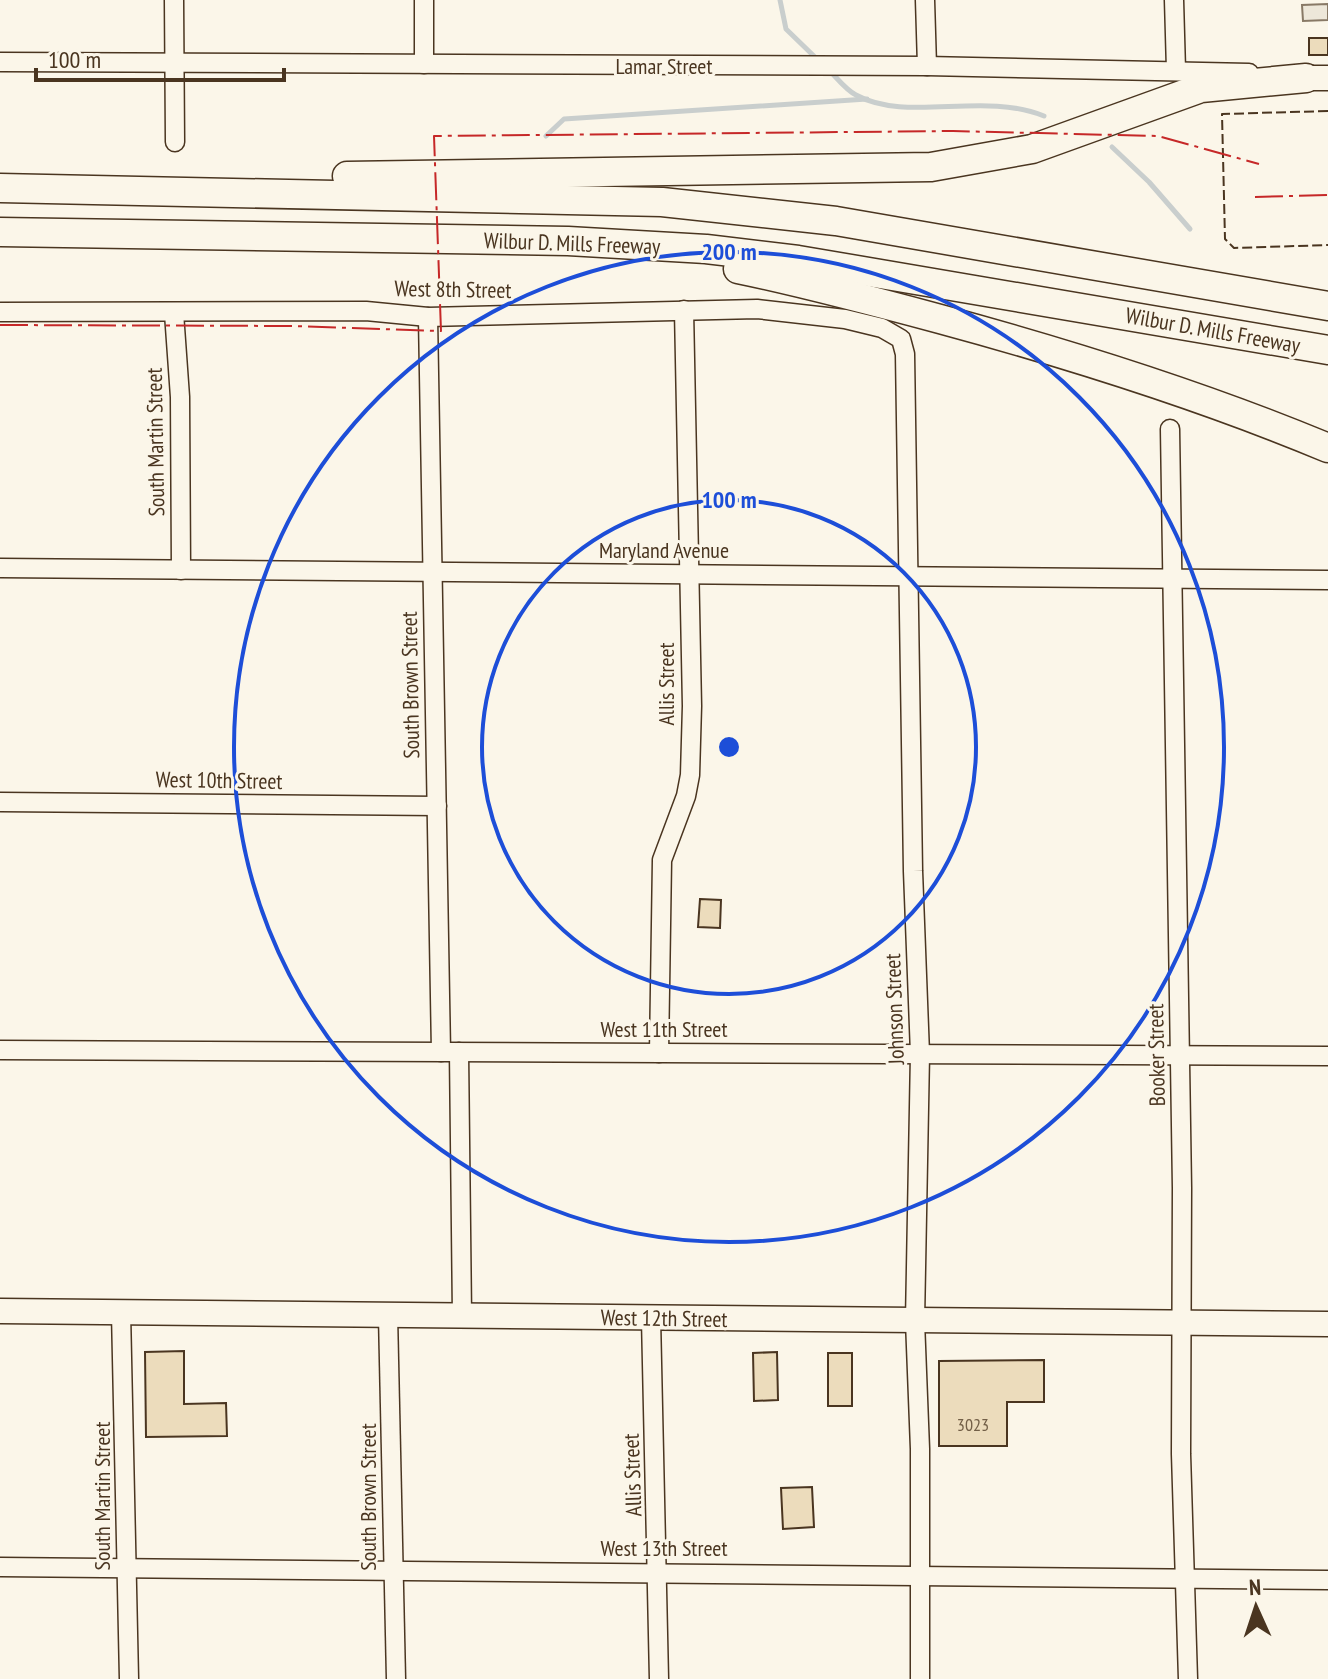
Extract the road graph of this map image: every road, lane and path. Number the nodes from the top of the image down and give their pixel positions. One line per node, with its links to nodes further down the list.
1 (174, 0): 7 (street)
2 (424, 0): 6 (street)
3 (925, 0): 8 (street)
4 (1174, 0): 9 (street)
5 (0, 62): 7 (street, Lamar Street)
6 (424, 64): 7 (street, Lamar Street); 8 (street, Lamar Street)
7 (174, 65): 11 (street)
8 (927, 66): 9 (street, Lamar Street)
9 (1176, 70): 10 (street, Lamar Street)
10 (1317, 78): 13 (highway)
11 (175, 142)
12 (0, 188): 13 (highway, Wilbur D. Mills Freeway)
13 (113, 189): 16 (highway, Wilbur D. Mills Freeway)
14 (0, 232): 15 (highway, Wilbur D. Mills Freeway)
15 (568, 241): 22 (highway, Wilbur D. Mills Freeway); 24 (highway)
16 (1328, 306)
17 (684, 310): 20 (street, West 8th Street); 21 (street, West 8th Street); 28 (street, Allis Street)
18 (0, 312): 19 (street, West 8th Street)
19 (174, 313): 20 (street, West 8th Street); 26 (street, South Martin Street)
20 (428, 317): 27 (street, South Brown Street)
21 (901, 339): 29 (street, Johnson Street)
22 (1328, 350)
23 (1170, 429): 30 (street, Booker Street)
24 (1328, 448)
25 (0, 568): 26 (street, Maryland Avenue)
26 (181, 570): 27 (street, Maryland Avenue)
27 (432, 572): 28 (street, Maryland Avenue); 33 (street, South Brown Street)
28 (689, 574): 29 (street, Maryland Avenue); 36 (street, Allis Street)
29 (910, 576): 30 (street, Maryland Avenue); 37 (street, Johnson Street)
30 (1172, 578): 31 (street, Maryland Avenue); 38 (street, Booker Street)
31 (1328, 580)
32 (0, 802): 33 (street, West 10th Street)
33 (437, 806): 35 (street, South Brown Street)
34 (0, 1050): 35 (street, West 11th Street)
35 (450, 1052): 36 (street, West 11th Street); 43 (street, South Brown Street)
36 (659, 1053): 37 (street, West 11th Street)
37 (920, 1054): 38 (street, West 11th Street); 45 (street, Johnson Street)
38 (1180, 1055): 39 (street, West 11th Street); 46 (street, Booker Street)
39 (1328, 1056)
40 (0, 1311): 41 (main road, West 12th Street)
41 (121, 1312): 42 (main road, West 12th Street); 49 (street, South Martin Street)
42 (388, 1315): 43 (main road, West 12th Street); 50 (street, South Brown Street)
43 (462, 1316): 44 (main road, West 12th Street)
44 (651, 1318): 45 (main road, West 12th Street); 51 (street, Allis Street)
45 (915, 1321): 46 (main road, West 12th Street); 52 (street, Johnson Street)
46 (1179, 1322): 47 (main road, West 12th Street); 53 (street, Booker Street)
47 (1328, 1324)
48 (0, 1567): 49 (street, West 13th Street)
49 (126, 1568): 50 (street, West 13th Street); 55 (street, South Martin Street)
50 (392, 1570): 51 (street, West 13th Street); 56 (street, South Brown Street)
51 (657, 1572): 52 (street, West 13th Street); 57 (street, Allis Street)
52 (919, 1576): 53 (street, West 13th Street); 58 (street, Johnson Street)
53 (1187, 1578): 54 (street, West 13th Street); 59 (street, Booker Street)
54 (1328, 1580)
55 (129, 1679)
56 (396, 1679)
57 (659, 1679)
58 (920, 1679)
59 (1188, 1679)

